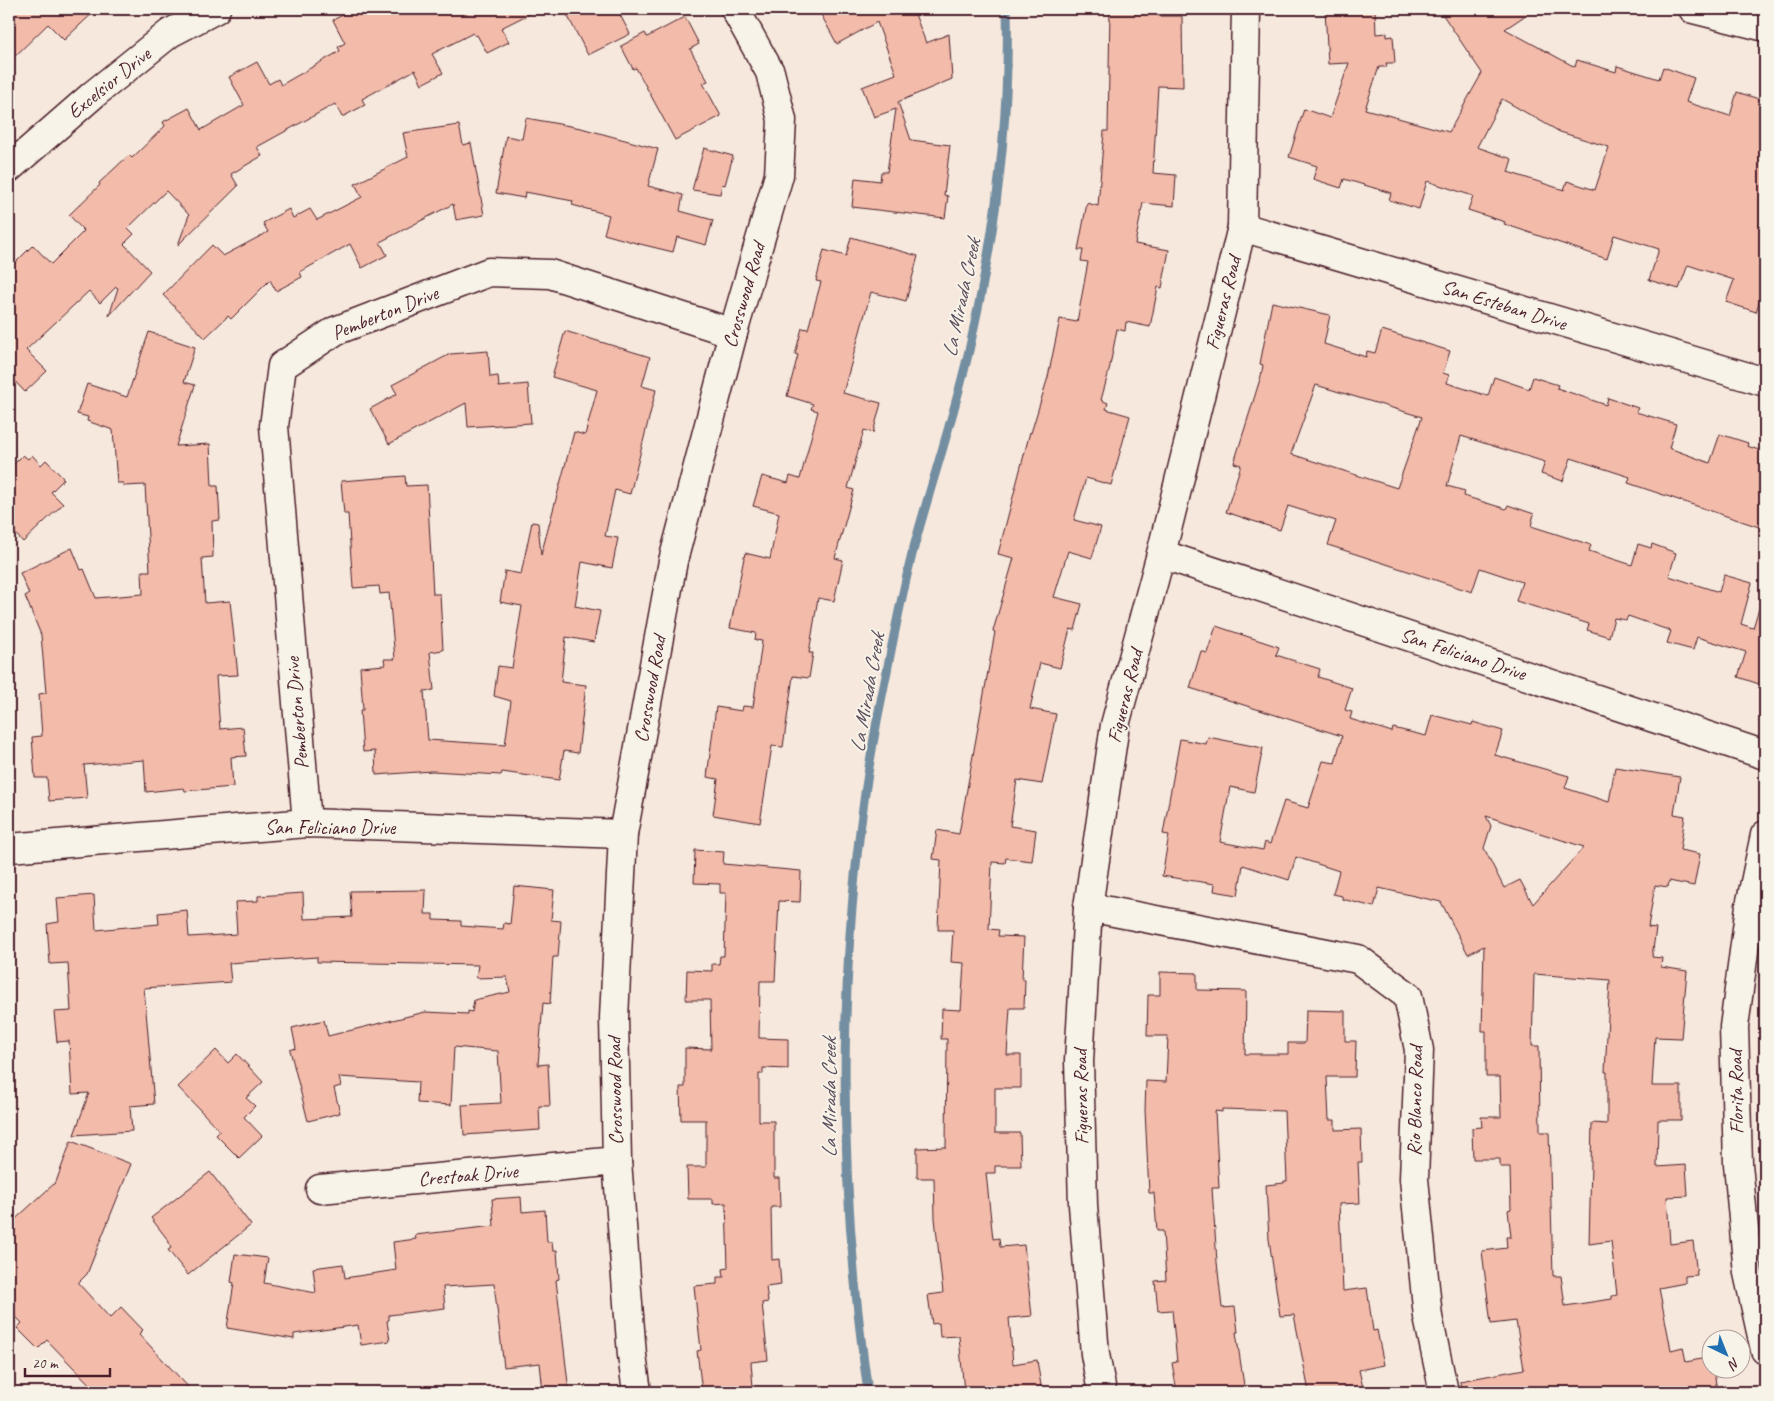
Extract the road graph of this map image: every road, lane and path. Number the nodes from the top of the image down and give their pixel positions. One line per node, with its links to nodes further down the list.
1 (216, 9): 6 (street, Excelsior Drive)
2 (735, 9): 8 (street, Crosswood Road)
3 (1246, 9): 7 (street, Figueras Road)
4 (1693, 9): 5 (street)
5 (1765, 27)
6 (9, 168)
7 (1242, 227): 9 (street, San Esteban Drive); 10 (street, Figueras Road)
8 (733, 334): 12 (street, Pemberton Drive); 13 (street, Crosswood Road)
9 (1765, 382)
10 (1161, 554): 11 (street, San Feliciano Drive); 16 (street, Figueras Road)
11 (1765, 755)
12 (307, 823): 13 (street, San Feliciano Drive); 15 (street, San Feliciano Drive)
13 (623, 834): 17 (street, Crosswood Road)
14 (1765, 835): 19 (street, Florita Road)
15 (9, 848)
16 (1088, 907): 21 (street, Figueras Road); 22 (street, Rio Blanco Road)
17 (617, 1161): 18 (street, Crestoak Drive); 20 (street, Crosswood Road)
18 (320, 1189)
19 (1765, 1350)
20 (637, 1392)
21 (1102, 1392)
22 (1444, 1392)

